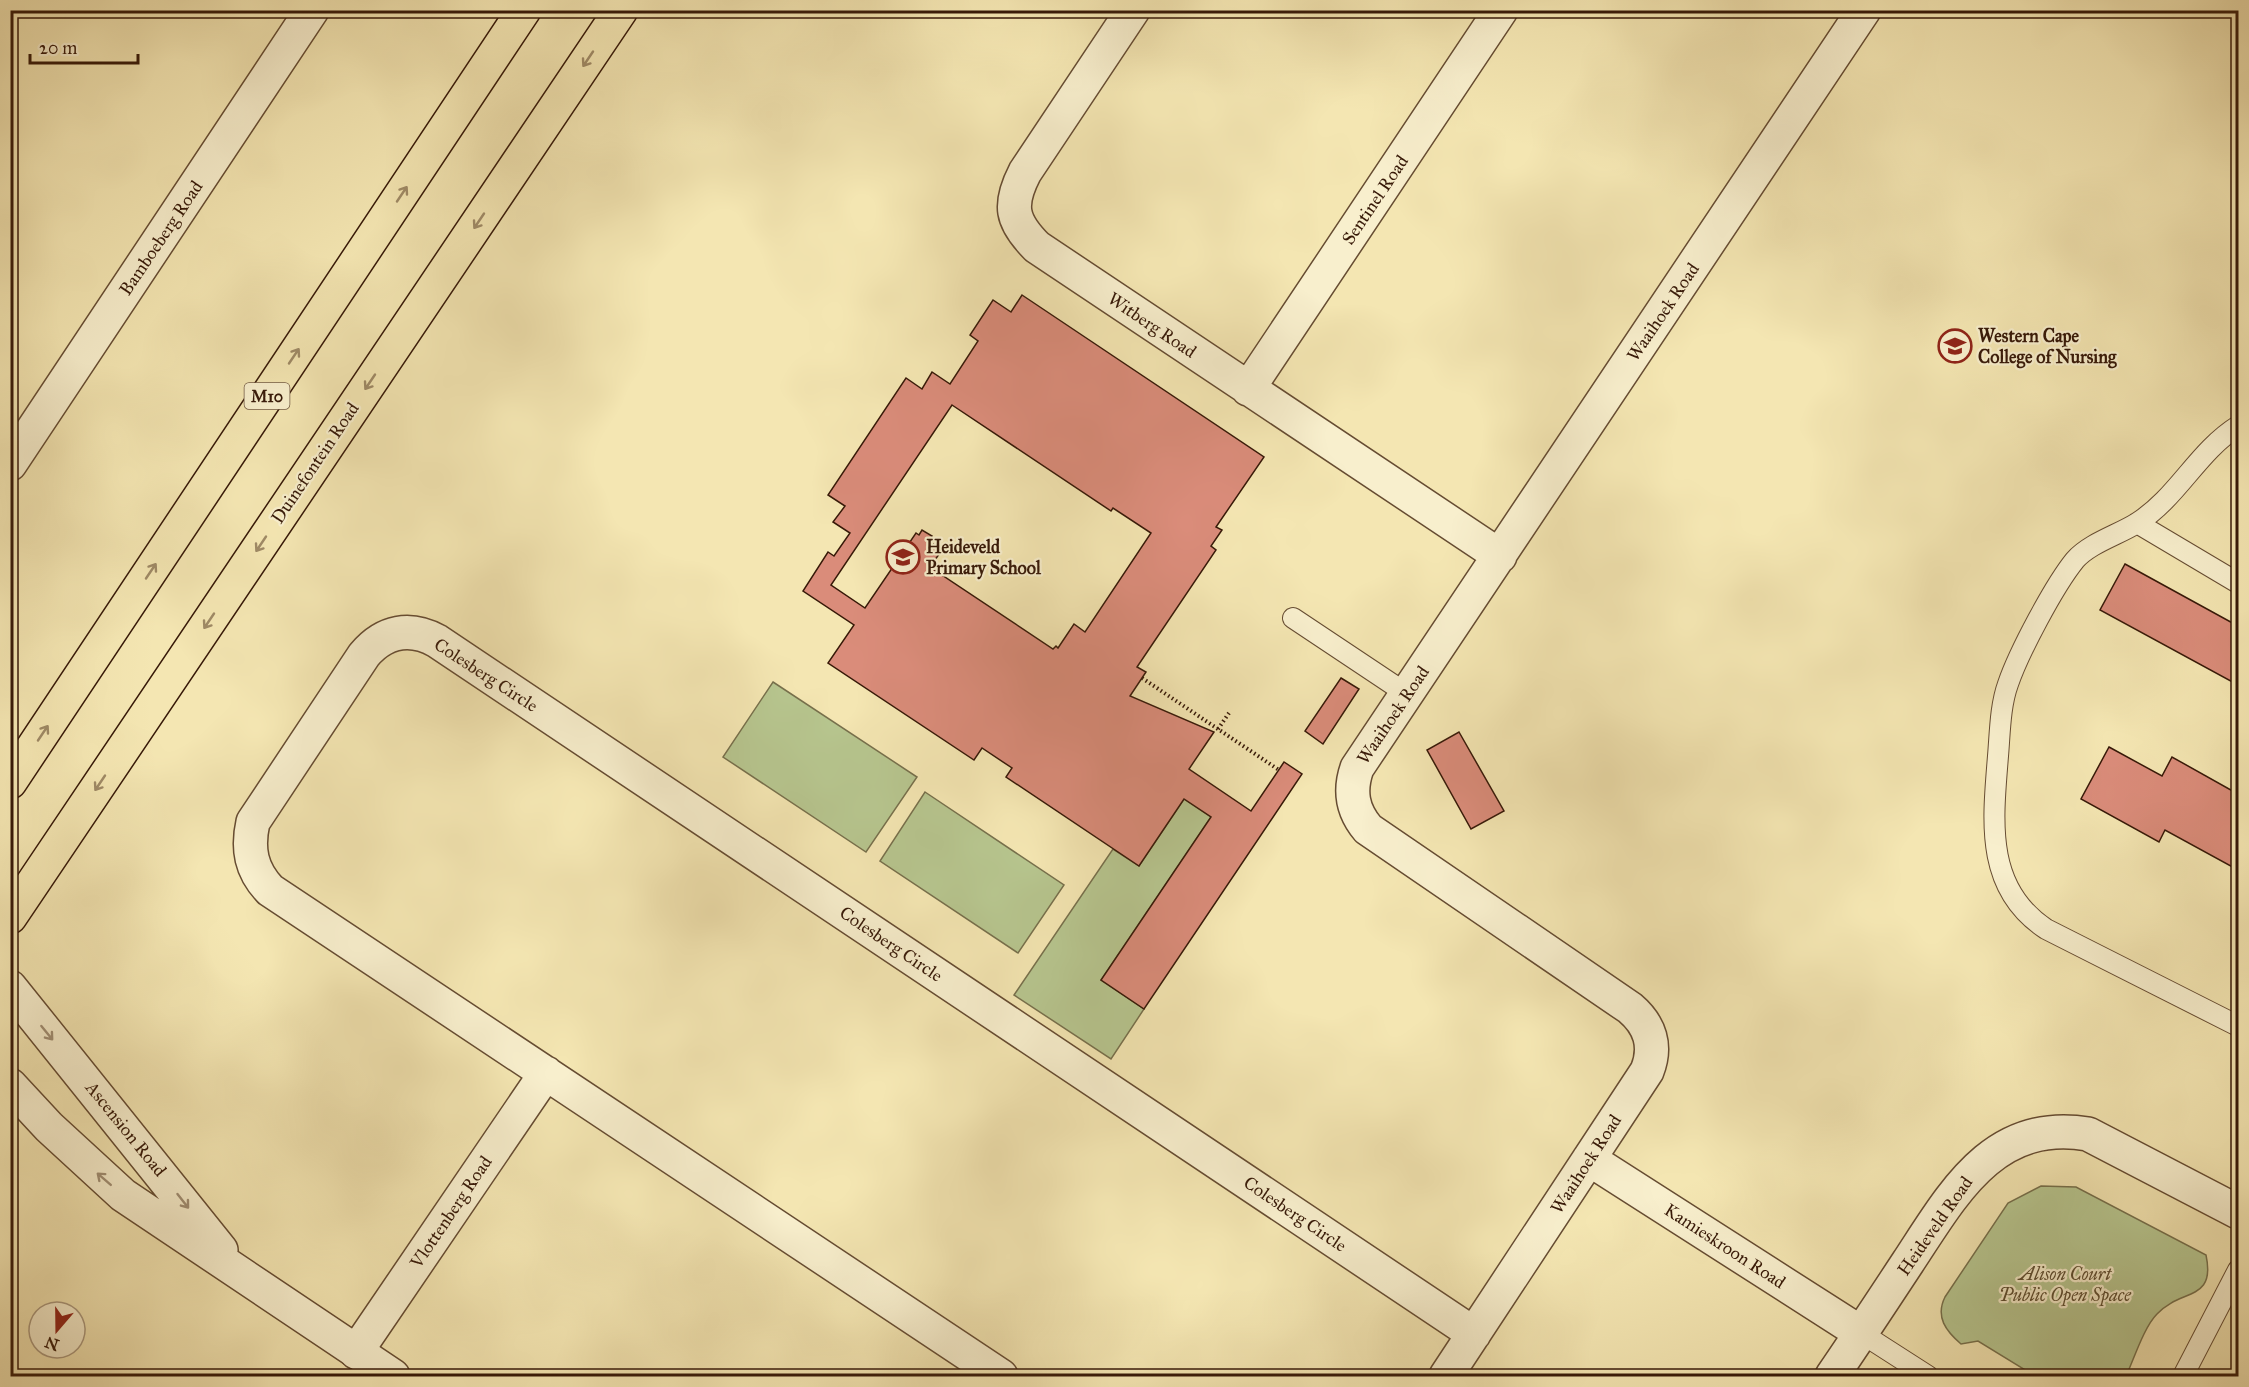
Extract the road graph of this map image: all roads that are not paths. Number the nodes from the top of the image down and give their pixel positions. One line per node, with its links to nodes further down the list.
1 (312, 10): 9 (street, Bamboeberg Road)
2 (524, 10): 15 (main road, M10, one-way to 2)
3 (621, 10): 16 (main road, Duinefontein Road, one-way to 16)
4 (1132, 10): 7 (street, Witberg Road)
5 (1501, 10): 7 (street, Sentinel Road)
6 (1864, 10): 11 (street, Waaihoek Road)
7 (1248, 389): 11 (street, Witberg Road)
8 (2237, 429): 10 (lane)
9 (10, 465)
10 (2137, 523): 12 (lane); 18 (lane)
11 (1500, 556): 14 (street, Waaihoek Road)
12 (2238, 583)
13 (1293, 618): 14 (lane)
14 (1407, 694): 21 (street, Waaihoek Road)
15 (10, 782)
16 (10, 917)
17 (10, 987): 24 (street, Ascension Road, one-way to 24)
18 (2238, 1026)
19 (546, 1073): 25 (street, Colesberg Circle); 27 (street, Vlottenberg Road); 29 (street, Colesberg Circle)
20 (10, 1086): 24 (street, Ascension Road, one-way to 20)
21 (1589, 1159): 25 (street, Waaihoek Road); 26 (street, Kamieskroon Road)
22 (2238, 1212): 26 (street, Heideveld Road)
23 (2238, 1270): 33 (lane)
24 (238, 1272): 27 (street, Ascension Road)
25 (1474, 1334): 30 (street, Waaihoek Road)
26 (1861, 1334): 31 (street, Heideveld Road); 32 (lane)
27 (356, 1352): 28 (street, Ascension Road)
28 (393, 1377)
29 (1001, 1377)
30 (1446, 1377)
31 (1832, 1377)
32 (1928, 1377)
33 (2183, 1377)

